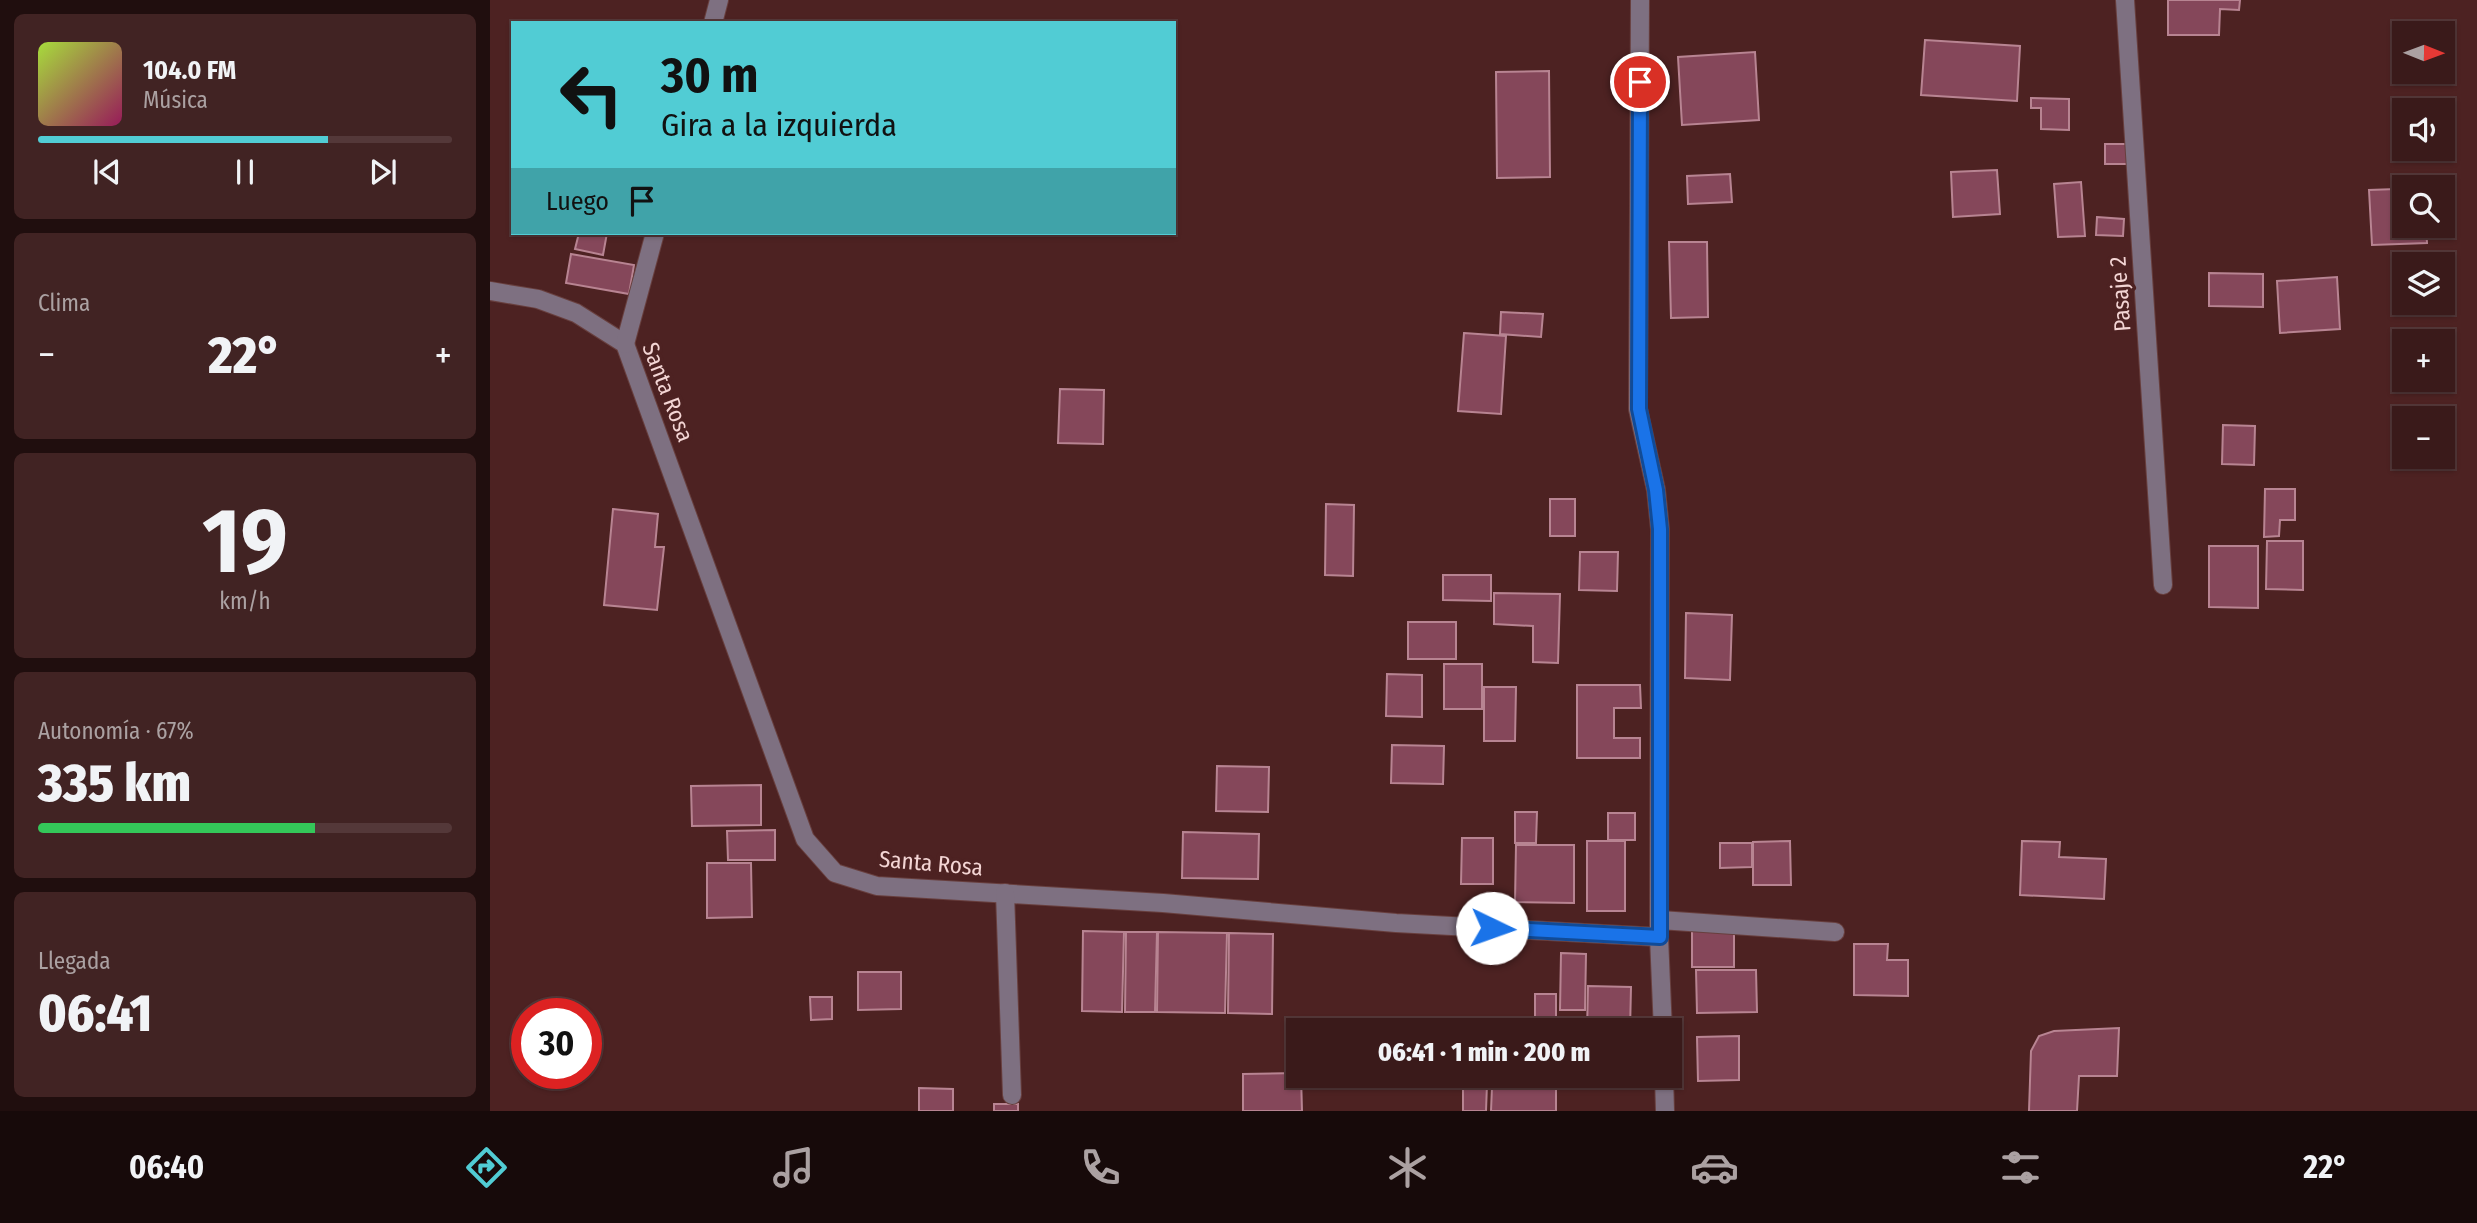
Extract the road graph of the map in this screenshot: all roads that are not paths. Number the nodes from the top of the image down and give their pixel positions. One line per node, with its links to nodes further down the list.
1 (719, 0): 4 (street)
2 (1640, 0): 10 (street)
3 (2125, 0): 8 (street, Pasaje 2)
4 (714, 21)
5 (654, 235): 7 (street)
6 (490, 291): 7 (street, Santa Rosa)
7 (625, 344): 9 (street, Santa Rosa)
8 (2163, 585)
9 (1005, 894): 10 (street, Santa Rosa); 14 (street)
10 (1660, 929): 11 (street, Santa Rosa); 12 (street)
11 (1835, 932)
12 (1663, 1018)
13 (1664, 1088): 15 (street)
14 (1012, 1095)
15 (1665, 1111)

